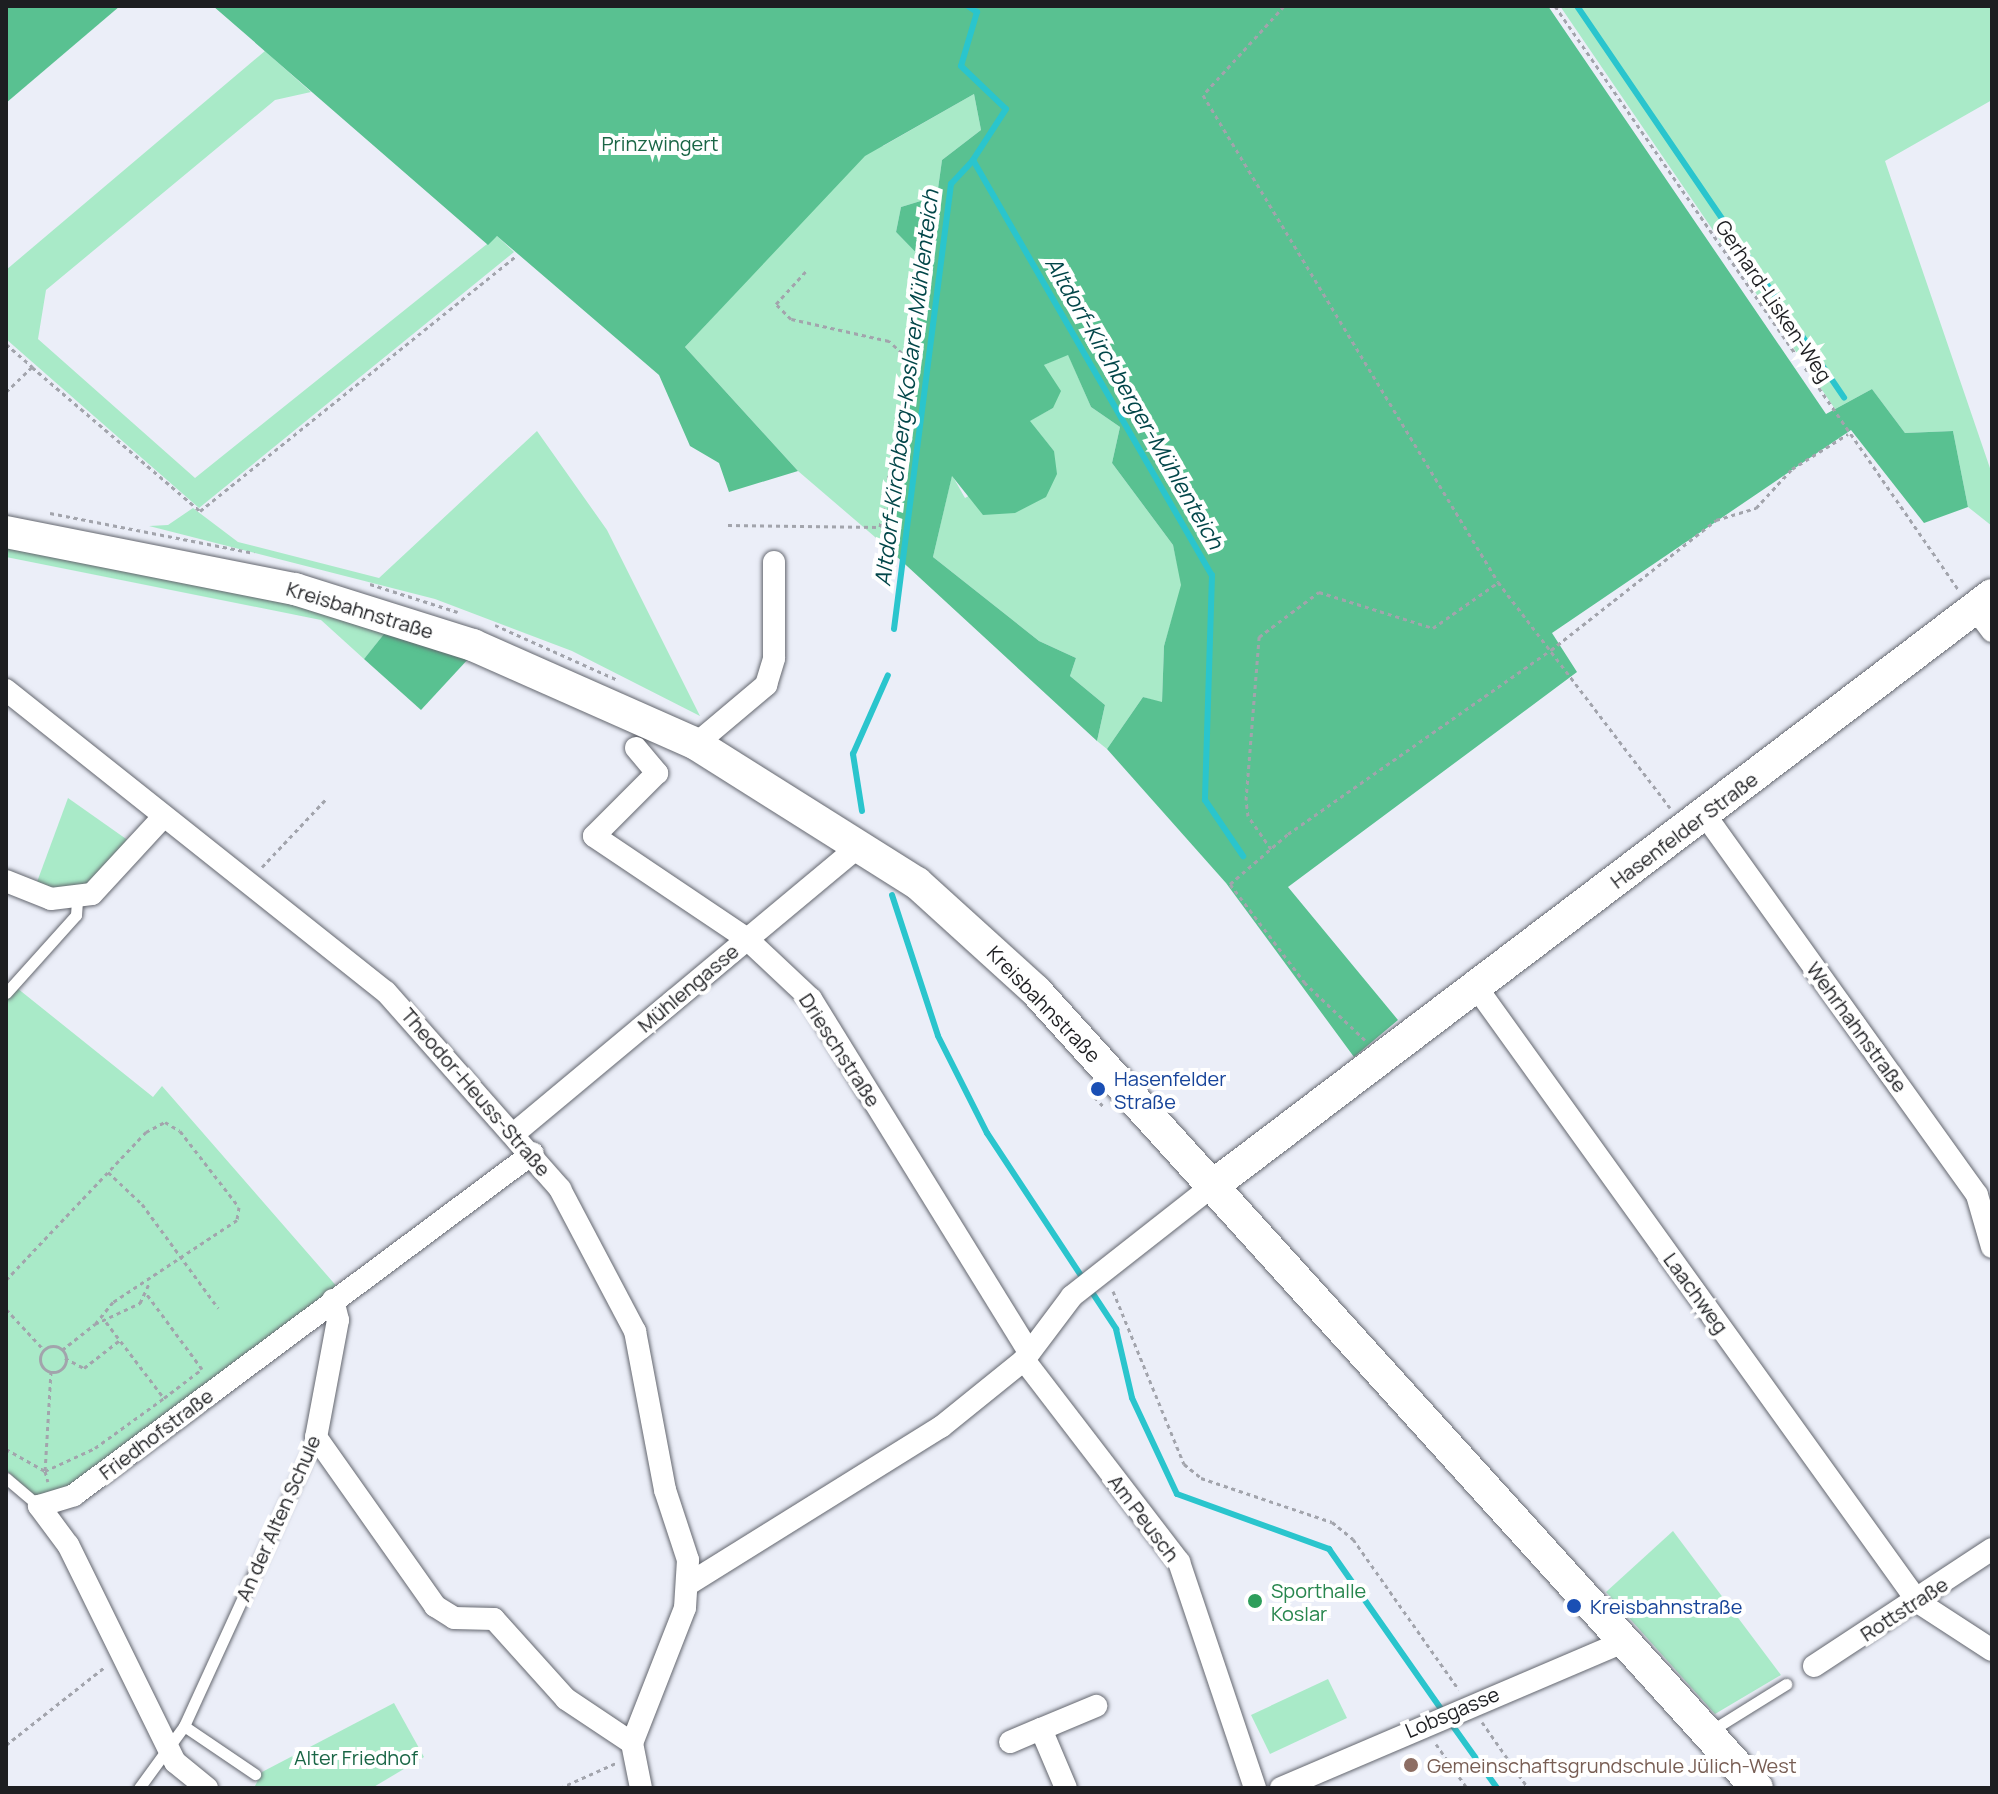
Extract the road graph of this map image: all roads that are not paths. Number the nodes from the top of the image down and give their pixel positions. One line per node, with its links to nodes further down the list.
1 (6, 532): 5 (street, Kreisbahnstraße)
2 (774, 562): 5 (street)
3 (1986, 611): 8 (street, Hasenfelder Straße)
4 (6, 690): 7 (street, Theodor-Heuss-Straße)
5 (696, 744): 9 (street, Kreisbahnstraße)
6 (636, 748): 12 (street, Drieschstraße)
7 (164, 816): 11 (street); 15 (street, Theodor-Heuss-Straße)
8 (1696, 823): 13 (street, Hasenfelder Straße); 18 (street, Wehrhahnstraße)
9 (861, 845): 12 (street, Mühlengasse); 17 (street, Kreisbahnstraße)
10 (6, 881): 11 (street)
11 (77, 900): 14 (lane)
12 (746, 938): 15 (street, Mühlengasse); 20 (street, Drieschstraße)
13 (1474, 984): 17 (street, Hasenfelder Straße); 26 (street, Laachweg)
14 (6, 993)
15 (516, 1132): 16 (street, Theodor-Heuss-Straße)
16 (533, 1153): 19 (street, Friedhofstraße); 25 (street, Theodor-Heuss-Straße)
17 (1211, 1187): 20 (street, Hasenfelder Straße); 27 (street, Kreisbahnstraße)
18 (1992, 1247)
19 (333, 1300): 21 (street, An der Alten Schule); 23 (street, Friedhofstraße)
20 (1026, 1356): 25 (street, Hasenfelder Straße); 43 (street, Am Peusch)
21 (316, 1437): 32 (lane, An der Alten Schule); 36 (street)
22 (6, 1478): 23 (lane)
23 (46, 1504): 37 (street)
24 (1992, 1549): 26 (street, Rottstraße)
25 (690, 1583): 36 (street)
26 (1918, 1602): 28 (street); 29 (street, Rottstraße)
27 (1625, 1641): 34 (street, Kreisbahnstraße); 44 (street, Lobsgasse)
28 (1992, 1650)
29 (1814, 1666)
30 (1786, 1684): 34 (lane)
31 (1096, 1706): 33 (street)
32 (184, 1726): 37 (lane, An der Alten Schule); 38 (lane)
33 (1041, 1729): 35 (street); 42 (street)
34 (1706, 1734): 45 (street, Kreisbahnstraße)
35 (1010, 1742)
36 (632, 1743): 41 (street)
37 (170, 1752): 39 (lane, An der Alten Schule); 40 (street)
38 (255, 1774)
39 (139, 1788)
40 (207, 1788)
41 (641, 1788)
42 (1066, 1788)
43 (1255, 1788)
44 (1281, 1788)
45 (1757, 1788)

